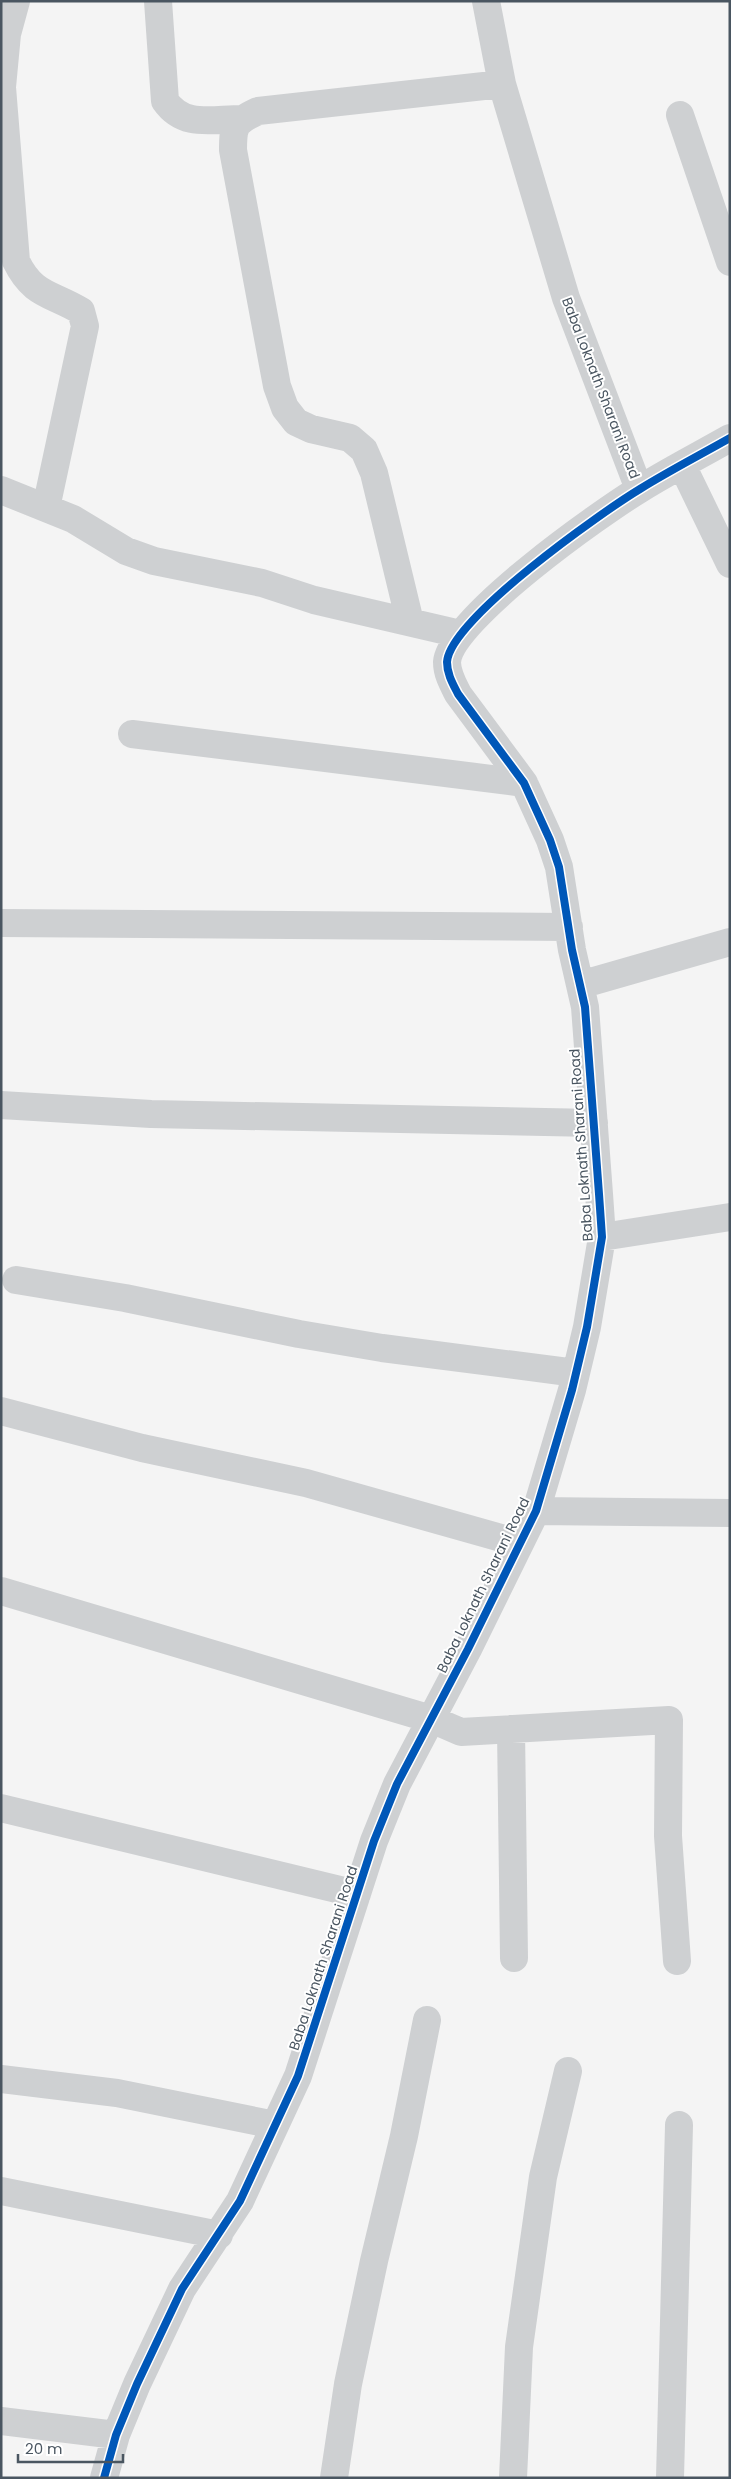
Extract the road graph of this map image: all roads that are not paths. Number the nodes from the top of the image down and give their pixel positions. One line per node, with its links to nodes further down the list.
1 (16, 1): 12 (street)
2 (158, 1): 6 (street)
3 (486, 1): 4 (street, Baba Loknath Sharani Road)
4 (502, 84): 6 (street); 10 (street, Baba Loknath Sharani Road)
5 (680, 115): 7 (street)
6 (242, 119): 14 (street)
7 (730, 262)
8 (730, 438): 9 (street)
9 (682, 465): 10 (street); 13 (street)
10 (640, 489): 15 (street, Baba Loknath Sharani Road)
11 (1, 490): 12 (street)
12 (46, 508): 14 (street)
13 (730, 564)
14 (410, 622): 15 (street)
15 (460, 634): 17 (street, Baba Loknath Sharani Road)
16 (132, 734): 17 (street)
17 (524, 783): 19 (street, Baba Loknath Sharani Road)
18 (1, 923): 19 (street)
19 (569, 926): 21 (street, Baba Loknath Sharani Road)
20 (730, 942): 21 (street)
21 (580, 985): 23 (street, Baba Loknath Sharani Road)
22 (1, 1105): 23 (street)
23 (594, 1123): 25 (street, Baba Loknath Sharani Road)
24 (730, 1217): 25 (street)
25 (602, 1237): 27 (street, Baba Loknath Sharani Road)
26 (16, 1280): 27 (street)
27 (576, 1373): 29 (street, Baba Loknath Sharani Road)
28 (1, 1411): 31 (street)
29 (536, 1510): 30 (street); 31 (street, Baba Loknath Sharani Road)
30 (730, 1513)
31 (519, 1543): 33 (street, Baba Loknath Sharani Road)
32 (1, 1591): 33 (street)
33 (432, 1719): 34 (street); 36 (street, Baba Loknath Sharani Road)
34 (511, 1729): 37 (street); 38 (street)
35 (1, 1808): 36 (street)
36 (357, 1894): 42 (street, Baba Loknath Sharani Road)
37 (514, 1958)
38 (677, 1961)
39 (427, 2020): 49 (street)
40 (568, 2071): 50 (street)
41 (1, 2079): 42 (street)
42 (276, 2124): 45 (street, Baba Loknath Sharani Road)
43 (679, 2125): 51 (street)
44 (1, 2191): 45 (street)
45 (219, 2235): 47 (street, Baba Loknath Sharani Road)
46 (1, 2421): 47 (street)
47 (116, 2435): 48 (street, Baba Loknath Sharani Road)
48 (104, 2478)
49 (334, 2478)
50 (513, 2478)
51 (670, 2478)

